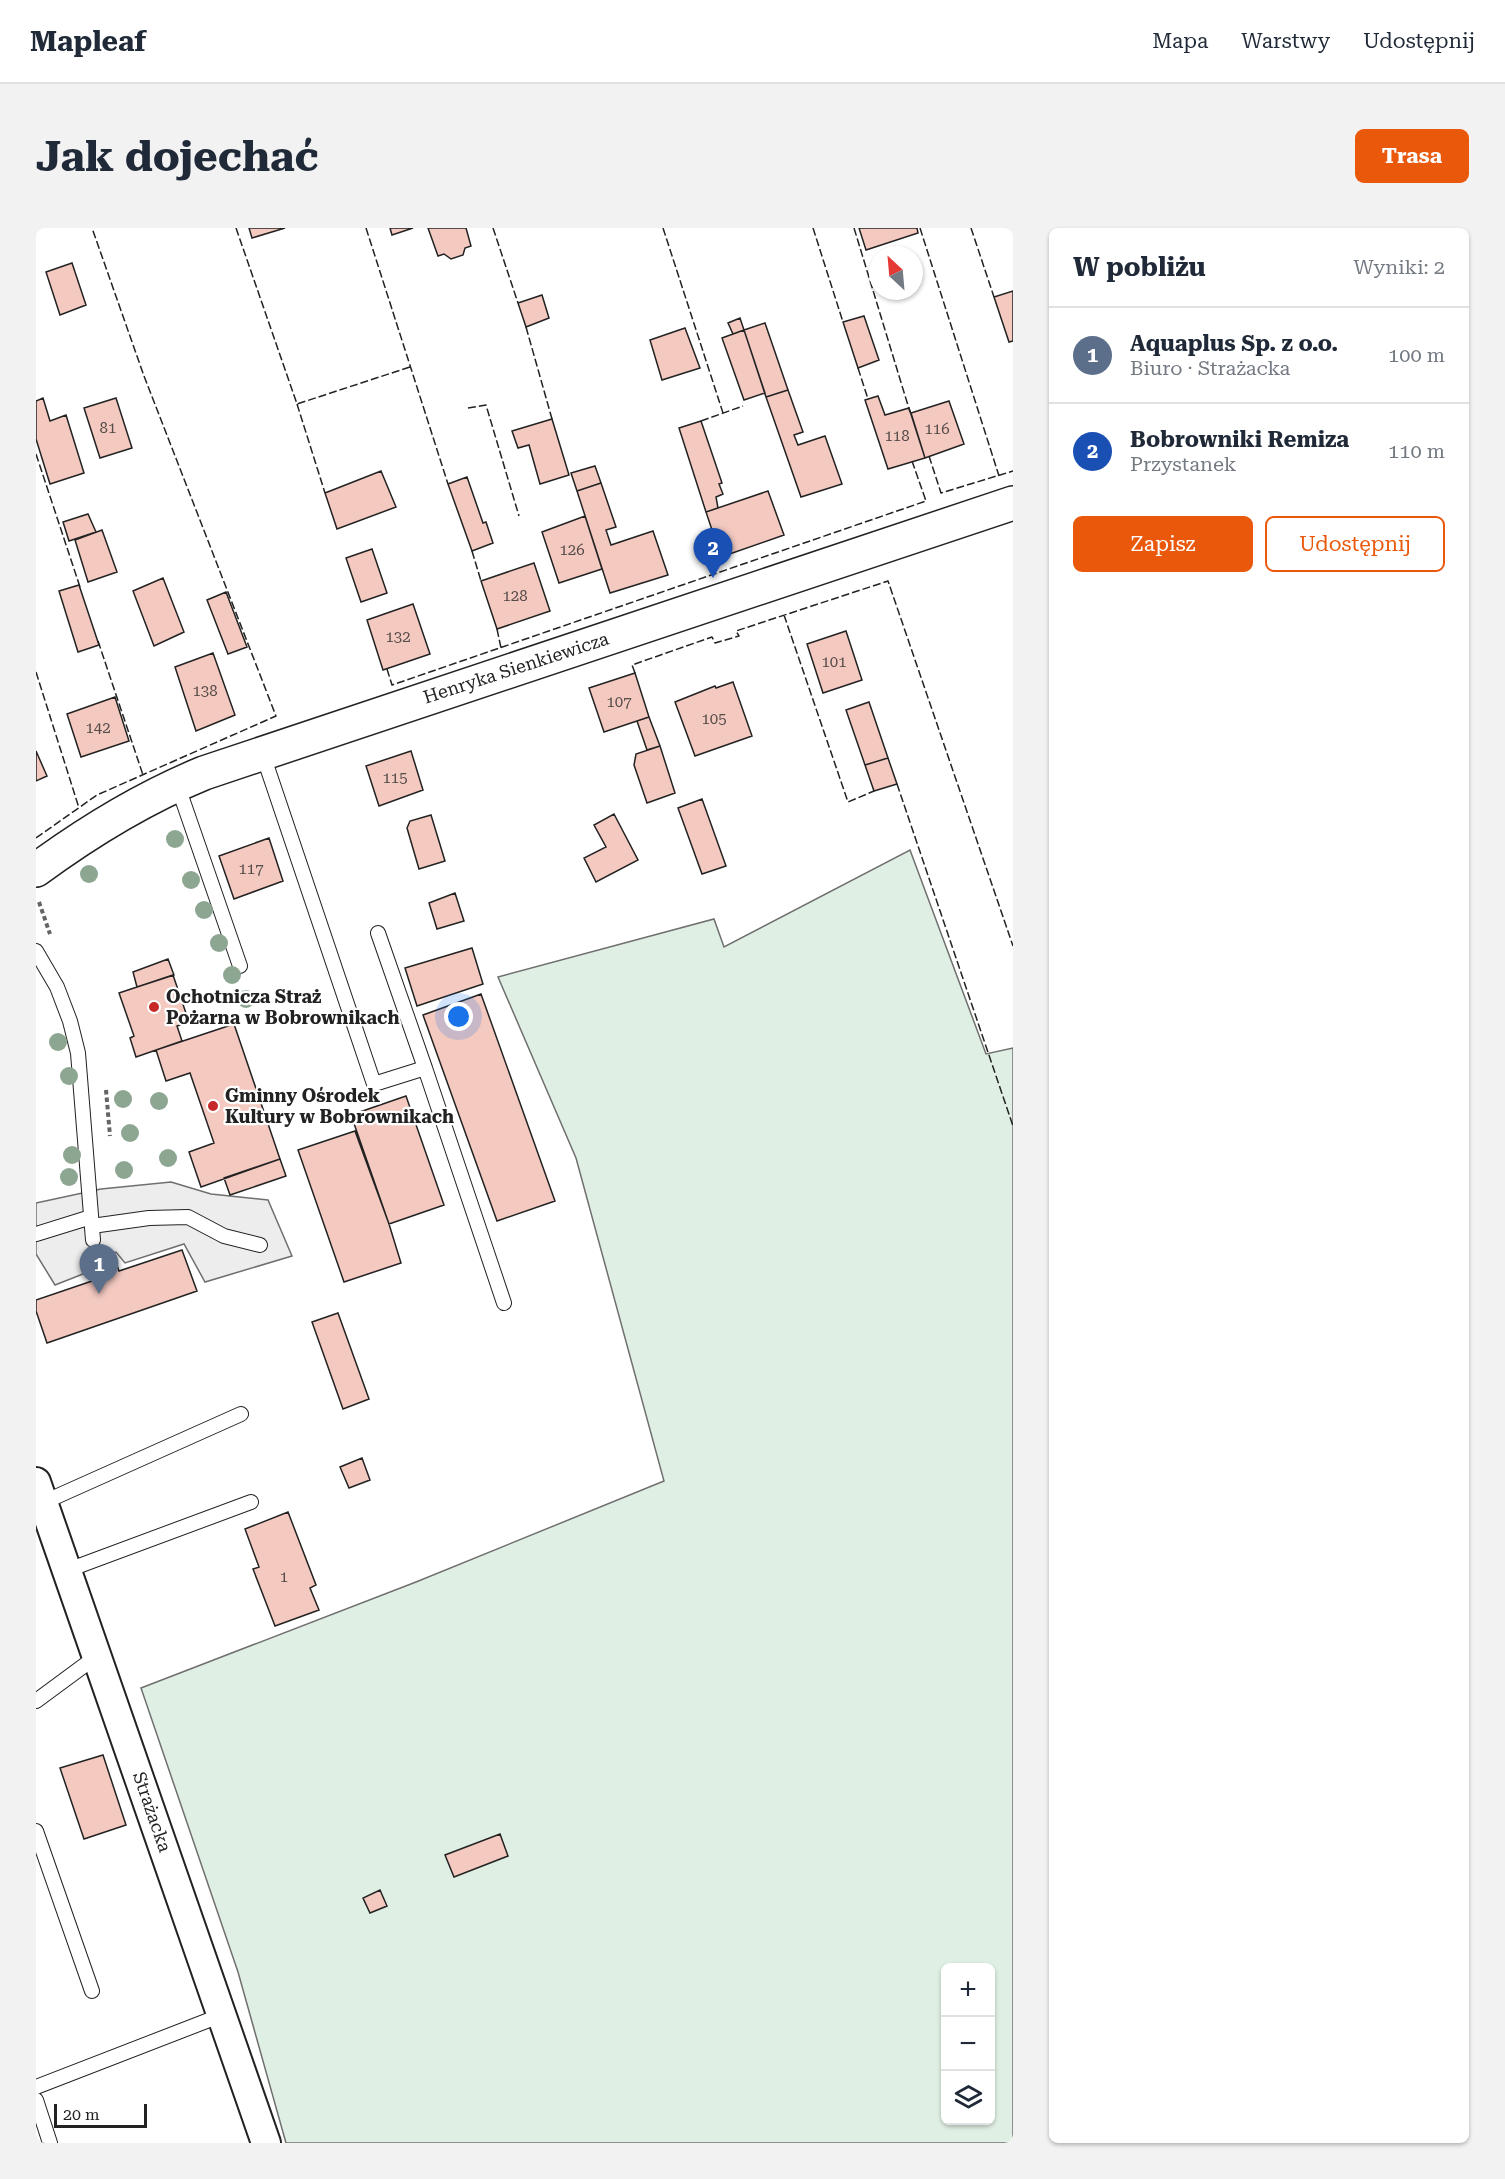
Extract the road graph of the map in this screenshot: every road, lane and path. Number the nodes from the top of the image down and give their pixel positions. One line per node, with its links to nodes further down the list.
1 (1013, 503): 2 (street, Henryka Sienkiewicza)
2 (262, 752): 3 (street, Henryka Sienkiewicza); 8 (lane)
3 (177, 784): 4 (street, Henryka Sienkiewicza); 7 (lane)
4 (36, 870)
5 (378, 933): 8 (lane)
6 (36, 951): 9 (lane)
7 (240, 966)
8 (425, 1068): 12 (lane)
9 (92, 1227): 10 (lane); 11 (lane)
10 (36, 1234)
11 (260, 1245)
12 (504, 1303)
13 (241, 1414): 14 (lane)
14 (39, 1492): 16 (street, Strażacka)
15 (251, 1502): 16 (lane)
16 (68, 1570): 17 (street, Strażacka)
17 (98, 1656): 18 (lane); 21 (street, Strażacka)
18 (36, 1701)
19 (36, 1831): 20 (lane)
20 (92, 1991)
21 (222, 2015): 22 (lane); 25 (street, Strażacka)
22 (36, 2087)
23 (36, 2100): 24 (lane)
24 (50, 2143)
25 (266, 2143)

